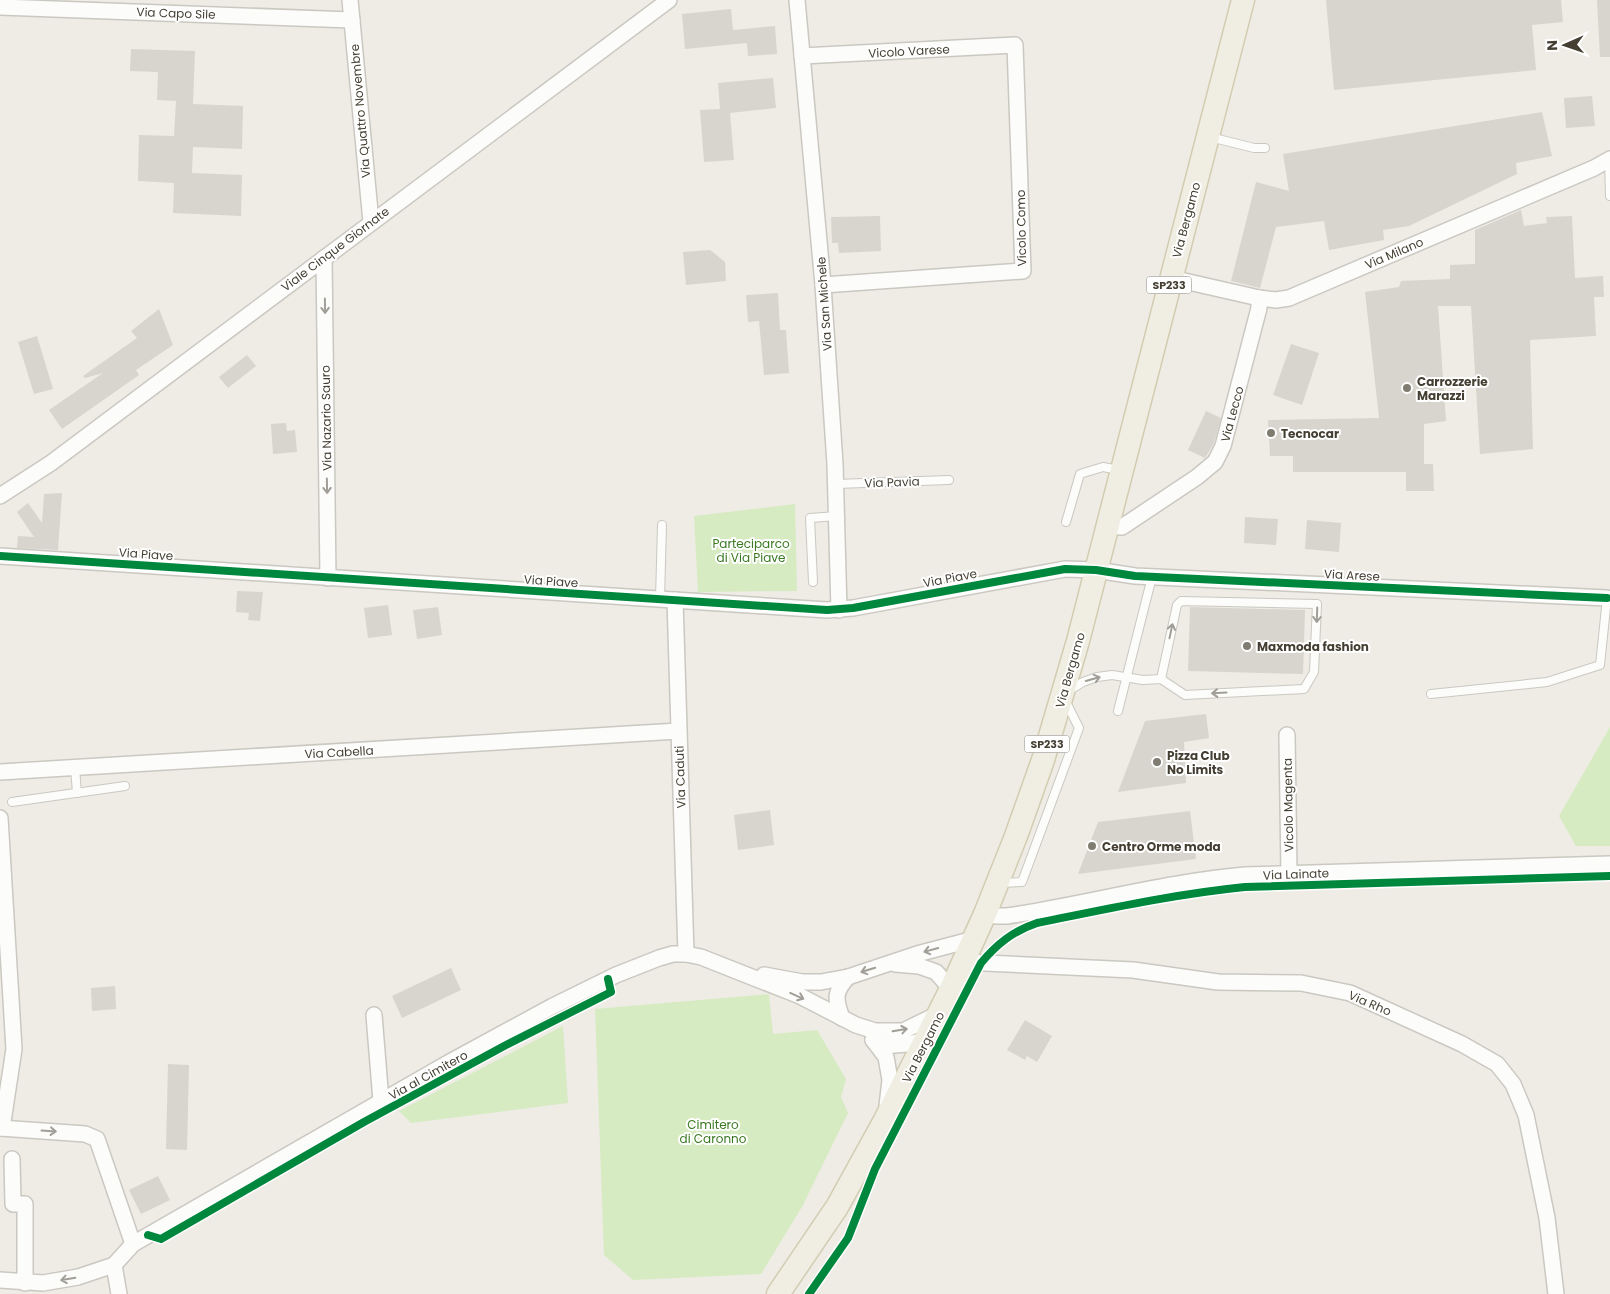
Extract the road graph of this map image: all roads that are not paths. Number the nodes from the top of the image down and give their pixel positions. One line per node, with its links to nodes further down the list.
1 (350, 0): 6 (street, Via Quattro Novembre)
2 (669, 0): 13 (street, Viale Cinque Giornate)
3 (796, 0): 8 (street, Via San Michele)
4 (1245, 3): 9 (main road, Via Bergamo / SP233)
5 (0, 6): 6 (street, Via Capo Sile)
6 (352, 20): 13 (street, Via Quattro Novembre)
7 (1016, 45): 8 (street, Vicolo Varese); 16 (street, Vicolo Como)
8 (802, 56): 16 (street, Via San Michele)
9 (1208, 137): 10 (lane); 15 (main road, Via Bergamo / SP233)
10 (1265, 148)
11 (1610, 160): 12 (lane); 17 (street, Via Milano)
12 (1610, 196)
13 (371, 222): 14 (street, Viale Cinque Giornate)
14 (324, 258): 21 (street, Viale Cinque Giornate); 29 (street, Via Nazario Sauro, one-way to 29)
15 (1171, 278): 17 (street, Via Milano); 18 (main road, Via Bergamo / SP233)
16 (823, 284): 20 (street, Via San Michele)
17 (1259, 298): 25 (street, Via Lecco)
18 (1122, 470): 23 (lane); 25 (main road, Via Bergamo / SP233)
19 (949, 480): 20 (lane, Via Pavia)
20 (836, 484): 22 (street, Via San Michele)
21 (0, 496)
22 (837, 516): 30 (lane); 33 (street, Via San Michele)
23 (1066, 522)
24 (662, 524): 32 (lane)
25 (1108, 526): 27 (main road, Via Bergamo / SP233)
26 (0, 556): 29 (street, Via Piave)
27 (1096, 570): 28 (street, Via Arese); 33 (street, Via Piave); 36 (main road, Via Bergamo / SP233)
28 (1152, 577): 31 (street, Via Arese); 34 (lane)
29 (328, 578): 32 (street, Via Piave)
30 (813, 582)
31 (1607, 598): 37 (lane)
32 (668, 600): 33 (street, Via Piave); 39 (street, Via Caduti)
33 (839, 610)
34 (1126, 678): 35 (lane); 36 (lane, one-way to 34); 38 (lane)
35 (1161, 678): 35 (lane, one-way to 35)
36 (1063, 694): 49 (main road, Via Bergamo / SP233)
37 (1431, 694)
38 (1118, 710)
39 (678, 732): 41 (street, Via Cabella); 51 (street, Via Caduti)
40 (1287, 735): 48 (street, Vicolo Magenta)
41 (75, 768): 42 (street, Via Cabella); 44 (lane)
42 (0, 772)
43 (125, 786): 44 (lane)
44 (77, 793): 45 (lane)
45 (12, 802)
46 (0, 818): 65 (street)
47 (1610, 864): 48 (street, Via Lainate)
48 (1289, 874): 49 (street, Via Lainate)
49 (985, 914): 50 (main road, Via Bergamo / SP233)
50 (974, 939): 52 (main road, Via Bergamo / SP233); 53 (street, one-way to 53)
51 (686, 954): 54 (street, Via al Cimitero); 63 (street, Via al Cimitero)
52 (963, 962): 56 (main road, Via Bergamo / SP233); 73 (street, Via Rho)
53 (889, 964): 55 (street, one-way to 55); 56 (street)
54 (736, 970): 55 (street); 59 (street, one-way to 59)
55 (848, 977): 59 (street)
56 (951, 989): 57 (main road, Via Bergamo / SP233)
57 (940, 1012): 60 (street, one-way to 57); 62 (main road, Via Bergamo / SP233)
58 (374, 1015): 63 (street)
59 (842, 1018): 60 (street)
60 (856, 1026): 61 (street)
61 (873, 1040): 62 (street); 64 (street)
62 (927, 1040): 64 (main road, Via Bergamo / SP233)
63 (381, 1101): 67 (street, Via al Cimitero)
64 (885, 1120): 72 (main road, Via Bergamo / SP233)
65 (1, 1128): 67 (street, one-way to 67)
66 (12, 1159): 70 (street)
67 (133, 1244): 68 (street, Via al Cimitero)
68 (114, 1266): 70 (street, one-way to 70); 71 (street)
69 (0, 1280): 70 (street)
70 (25, 1282)
71 (119, 1294)
72 (778, 1294)
73 (1556, 1294)

